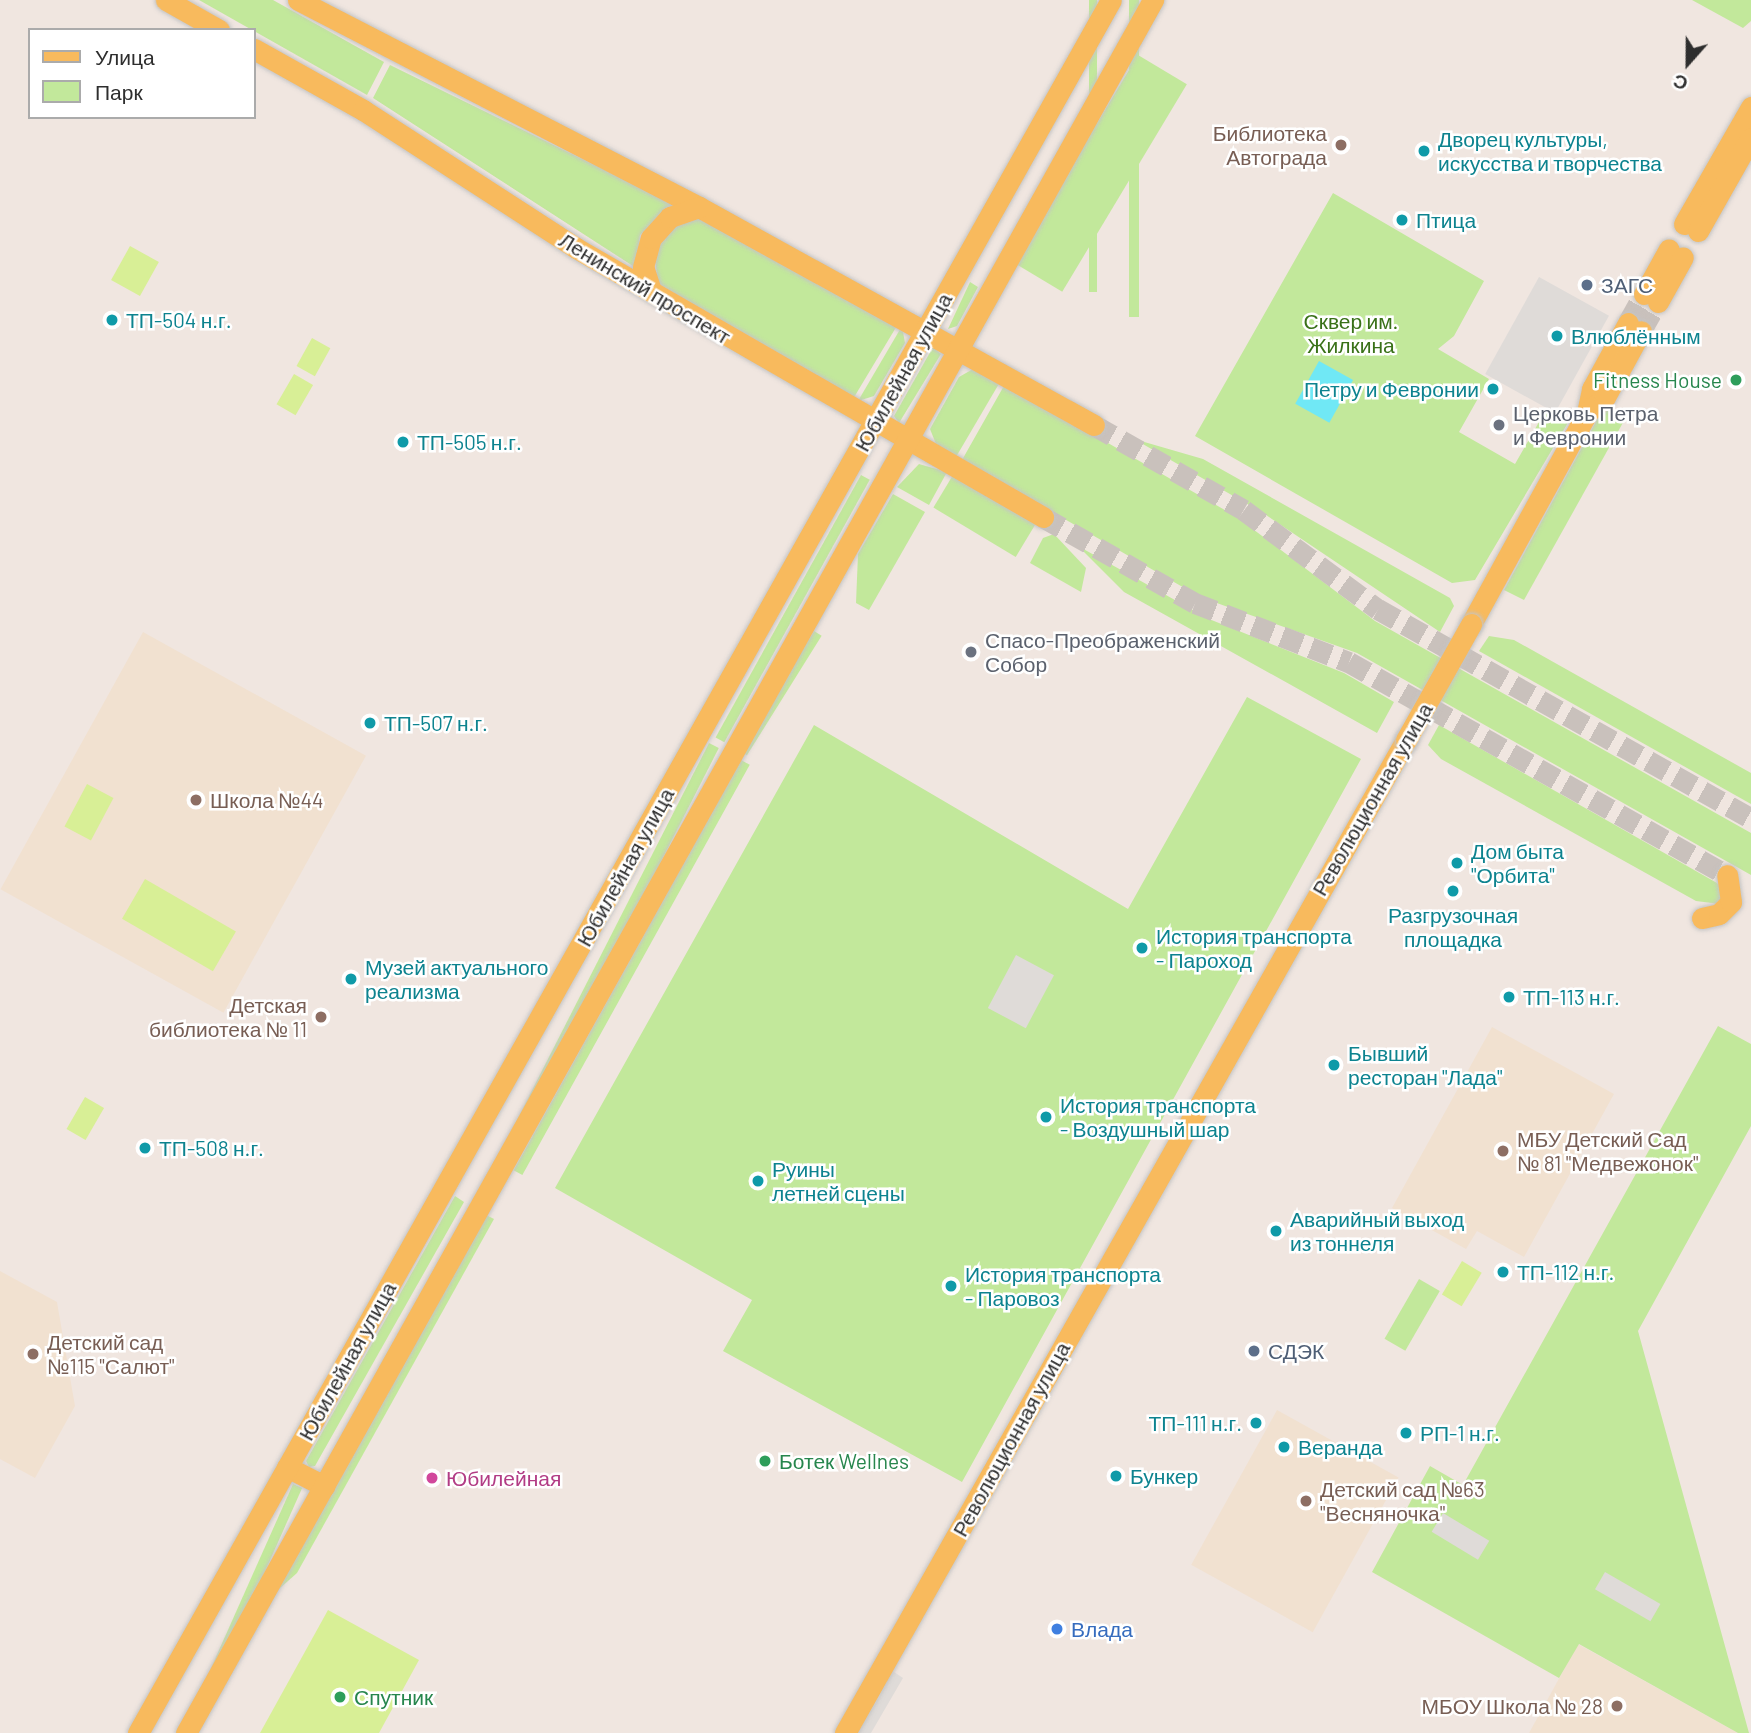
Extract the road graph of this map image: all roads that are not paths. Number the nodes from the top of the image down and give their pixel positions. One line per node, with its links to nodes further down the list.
1 (166, 0): 5 (main road)
2 (298, 0): 9 (main road)
3 (1111, 0): 14 (main road, Юбилейная улица)
4 (1153, 0): 15 (main road, Юбилейная улица)
5 (215, 28)
6 (256, 50): 11 (main road, Ленинский проспект)
7 (1751, 107): 8 (main road)
8 (1751, 136)
9 (699, 206): 11 (main road); 14 (main road)
10 (1676, 253): 12 (main road)
11 (651, 291): 16 (main road, Ленинский проспект)
12 (1651, 298)
13 (1635, 327): 26 (main road, Революционная улица, bridge)
14 (926, 332): 15 (main road); 16 (main road, Юбилейная улица)
15 (958, 349): 17 (main road); 18 (main road, Юбилейная улица)
16 (874, 422): 18 (main road, Ленинский проспект); 22 (main road, Юбилейная улица)
17 (1094, 425)
18 (907, 441): 19 (main road, Ленинский проспект); 23 (main road, Юбилейная улица)
19 (1043, 517)
20 (1751, 889): 21 (main road)
21 (1703, 918)
22 (287, 1467): 23 (main road); 24 (main road, Юбилейная улица)
23 (324, 1486): 25 (main road, Юбилейная улица)
24 (138, 1733)
25 (186, 1733)
26 (845, 1733)

